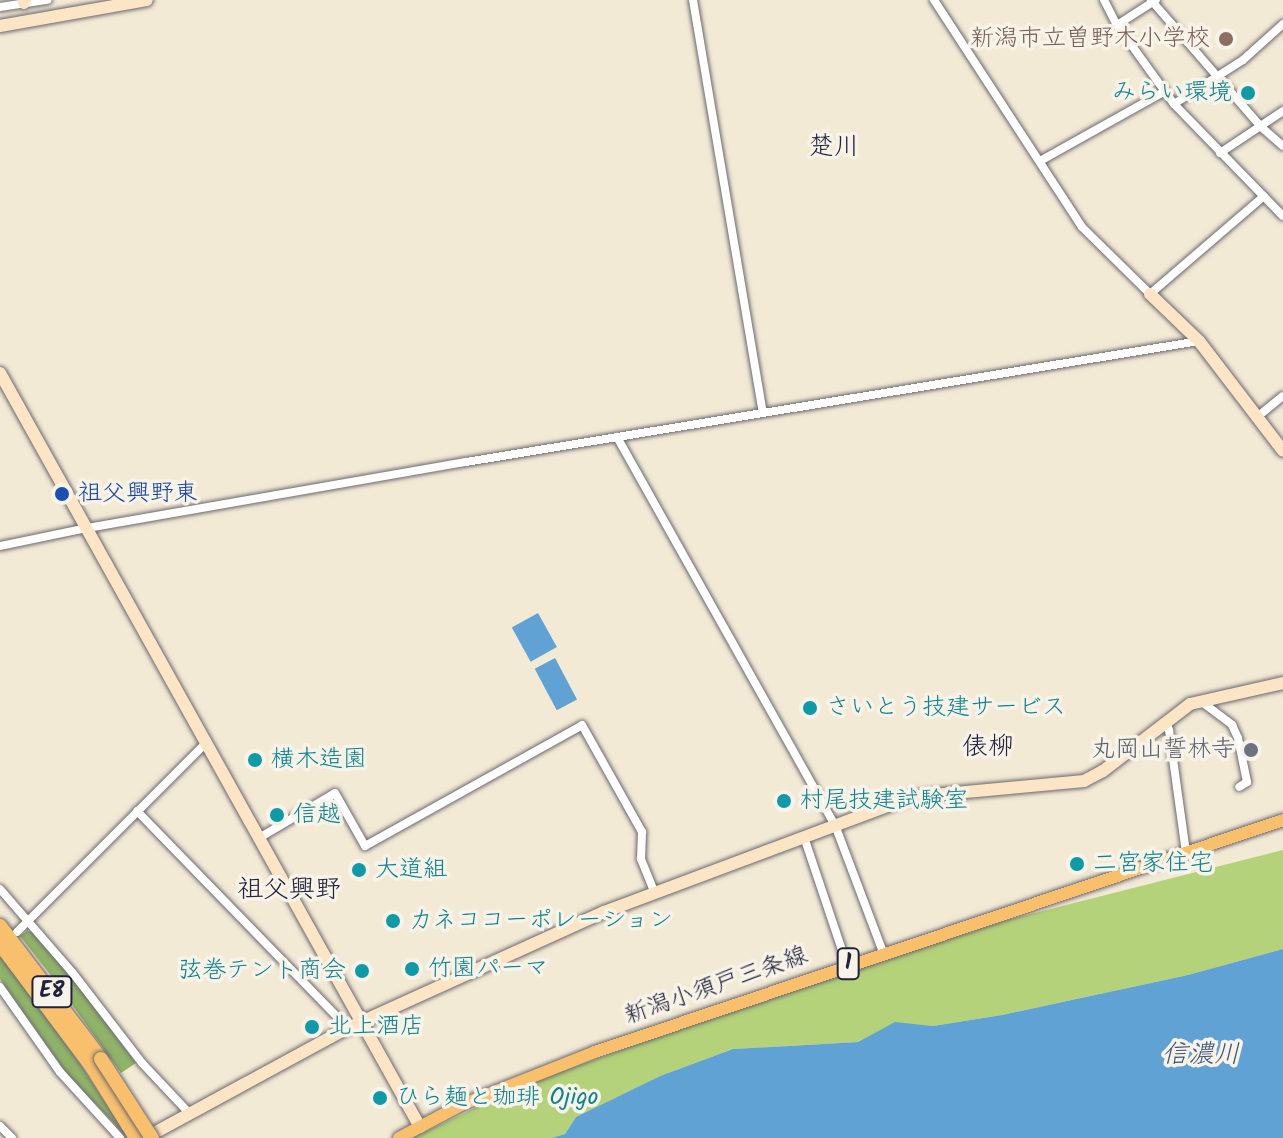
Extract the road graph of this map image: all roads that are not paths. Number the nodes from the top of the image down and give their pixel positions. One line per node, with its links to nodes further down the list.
1 (47, 0): 7 (street)
2 (147, 0): 9 (street)
3 (693, 0): 27 (street)
4 (934, 0): 20 (street)
5 (1104, 0): 11 (street)
6 (1154, 1): 11 (street); 13 (street)
7 (25, 2): 8 (street); 9 (street)
8 (0, 7)
9 (23, 22): 12 (street)
10 (1283, 24): 13 (street)
11 (1117, 25): 14 (street)
12 (0, 26)
13 (1219, 76): 15 (street); 17 (street)
14 (1165, 91): 15 (street); 20 (street)
15 (1174, 104): 19 (street)
16 (1283, 111): 17 (street)
17 (1260, 126): 18 (street); 19 (street)
18 (1283, 146)
19 (1220, 153): 21 (street)
20 (1040, 161): 23 (street)
21 (1264, 196): 22 (street); 23 (street)
22 (1283, 216)
23 (1150, 294): 24 (street)
24 (1199, 341): 27 (street); 28 (street)
25 (0, 373): 31 (street)
26 (1283, 396): 28 (street)
27 (763, 412): 29 (street)
28 (1257, 417): 30 (street)
29 (617, 437): 31 (street); 40 (street)
30 (1283, 451)
31 (87, 528): 32 (street); 36 (street)
32 (0, 546)
33 (1283, 683): 34 (street)
34 (1199, 700): 35 (street); 37 (street)
35 (1165, 722): 40 (street); 43 (street)
36 (206, 743): 38 (street); 42 (street)
37 (1239, 787)
38 (137, 811): 46 (street); 54 (street)
39 (1283, 820): 43 (main road, 新潟小須戸三条線 / 1)
40 (835, 825): 41 (street); 50 (street)
41 (804, 837): 45 (street); 51 (street)
42 (259, 838): 45 (street); 53 (street)
43 (1186, 852): 50 (main road, 新潟小須戸三条線 / 1)
44 (0, 889): 46 (street)
45 (655, 893): 53 (street)
46 (27, 920): 48 (street); 56 (street)
47 (0, 926): 55 (highway, E8)
48 (17, 932)
49 (0, 944): 55 (highway, E8)
50 (883, 952): 51 (main road, 新潟小須戸三条線 / 1)
51 (847, 965): 58 (main road, 新潟小須戸三条線 / 1)
52 (0, 987): 61 (street)
53 (363, 1021): 54 (street); 58 (street)
54 (348, 1028): 56 (street)
55 (96, 1063): 59 (highway, E8, bridge); 62 (highway, E8)
56 (190, 1114): 59 (street)
57 (0, 1126): 60 (street)
58 (420, 1127): 64 (main road, 新潟小須戸三条線 / 1)
59 (158, 1135): 63 (street)
60 (12, 1138)
61 (120, 1138)
62 (136, 1138)
63 (145, 1138)
64 (399, 1138)

